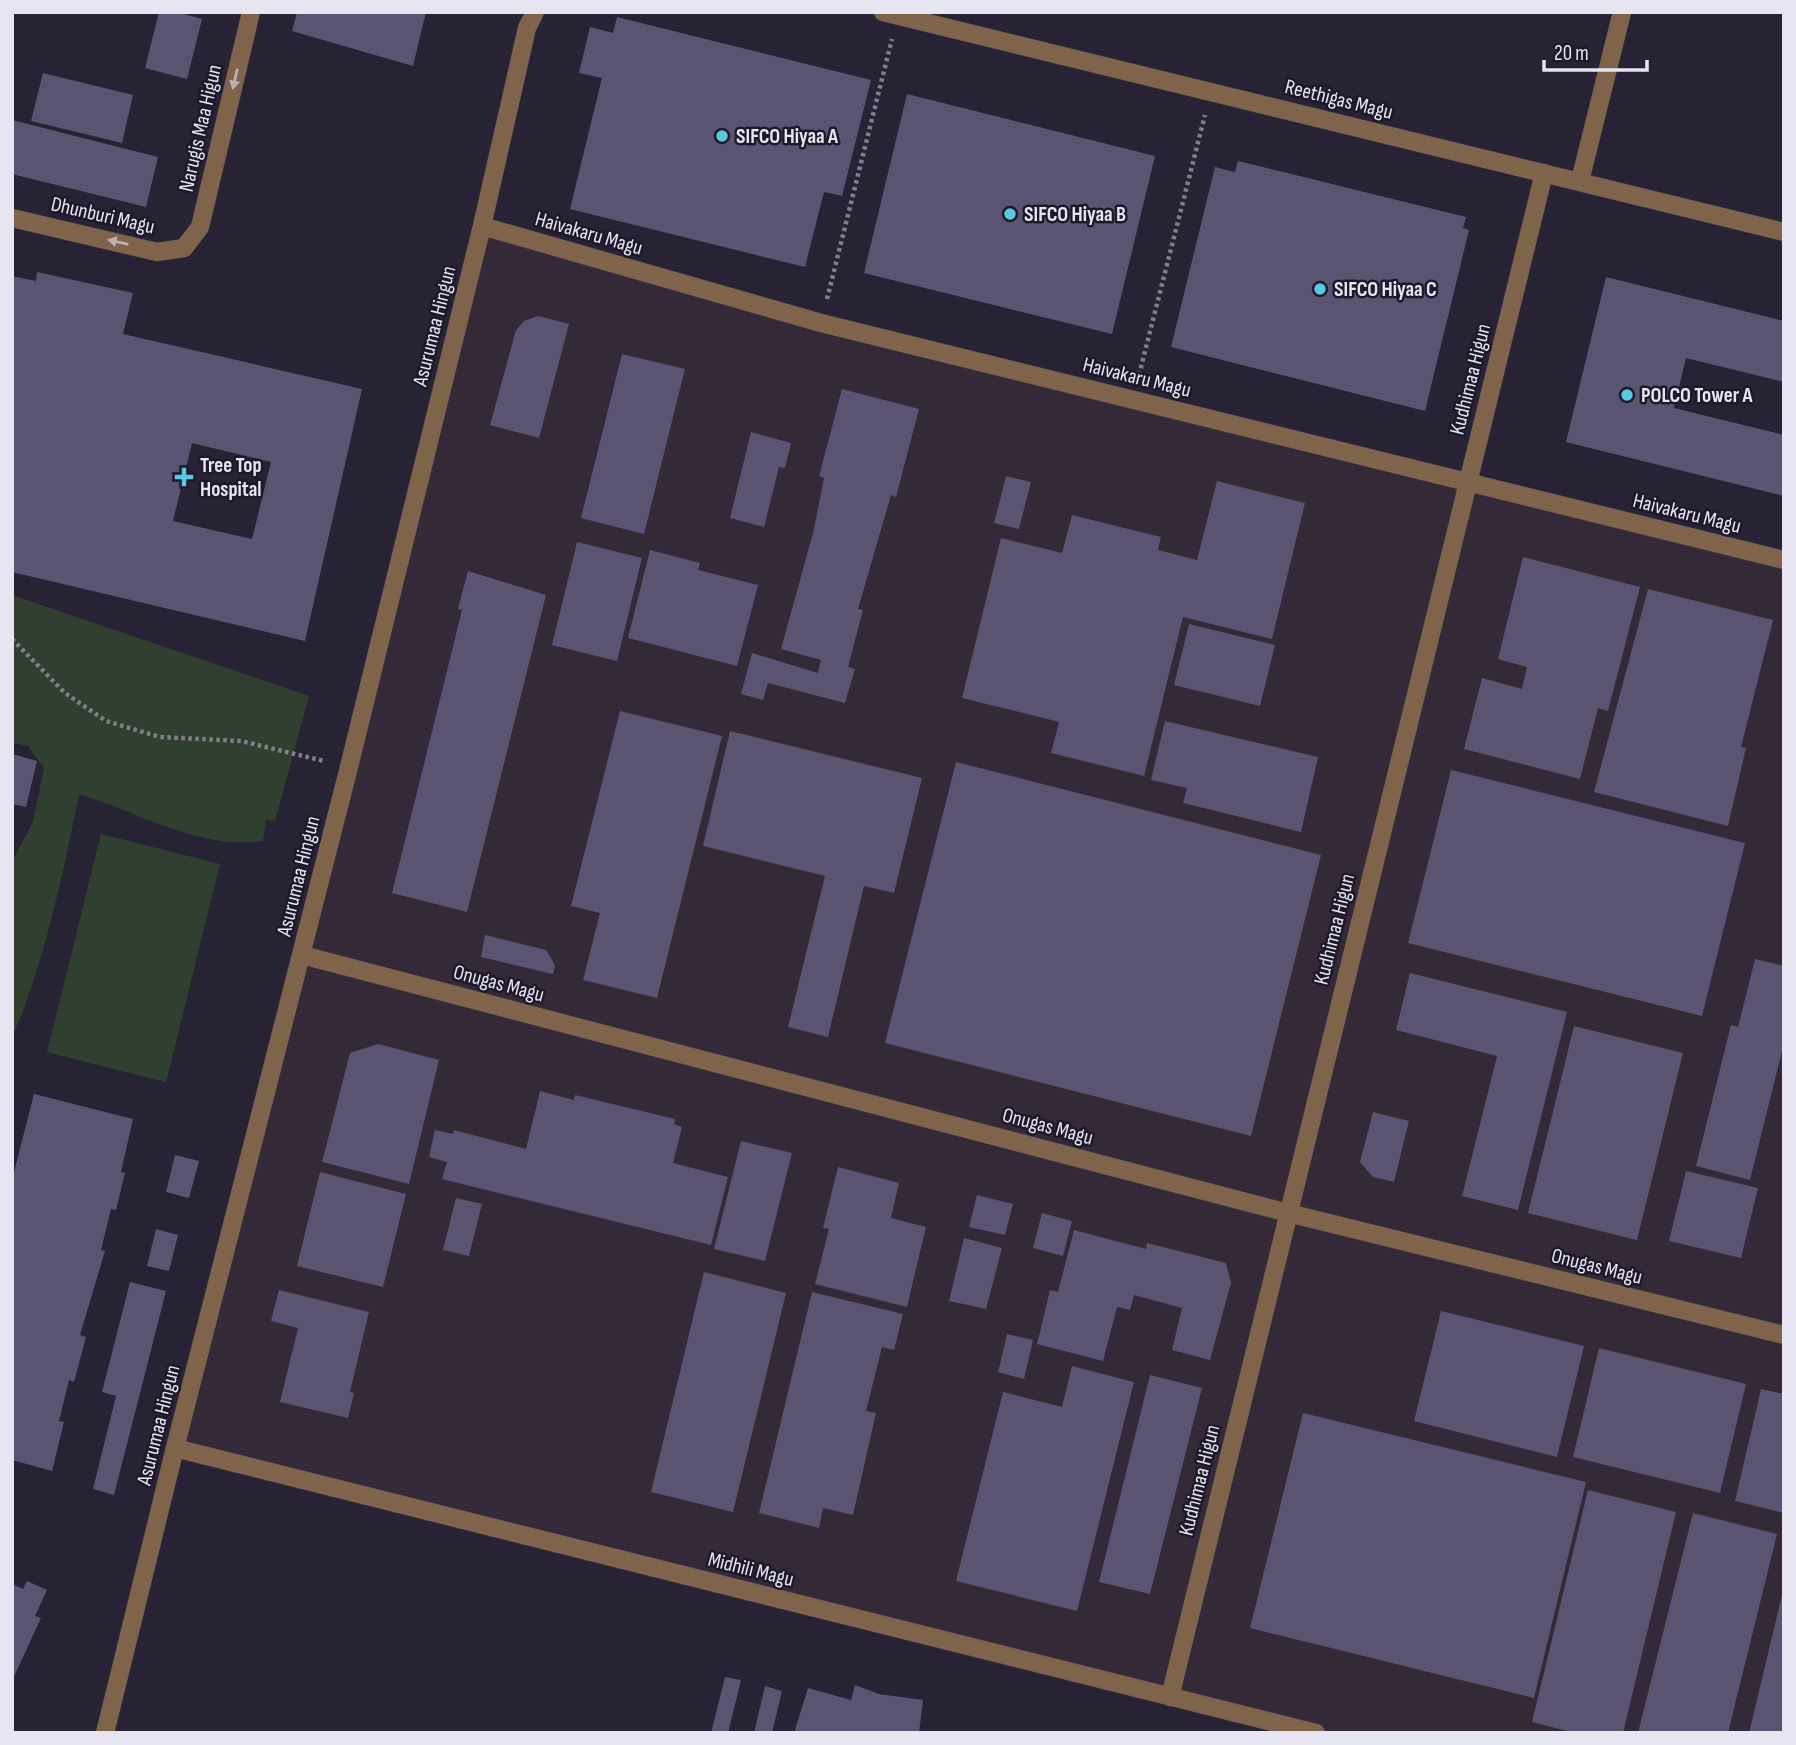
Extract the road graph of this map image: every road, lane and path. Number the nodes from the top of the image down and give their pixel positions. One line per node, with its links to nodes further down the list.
1 (251, 12): 11 (street, Narugis Maa Higun, one-way to 11)
2 (1622, 12): 7 (street)
3 (891, 14): 5 (street, Reethigas Magu); 12 (path)
4 (529, 18): 9 (street, Asurumaa Hingun)
5 (1212, 92): 6 (street, Reethigas Magu); 13 (path)
6 (1544, 173): 7 (street, Reethigas Magu); 14 (street, Kudhimaa Higun)
7 (1580, 181): 10 (street, Reethigas Magu)
8 (12, 218): 11 (street, Dhunburi Magu, one-way to 8)
9 (482, 226): 12 (street, Haivakaru Magu); 17 (street, Asurumaa Hingun)
10 (1784, 232)
11 (184, 248)
12 (821, 323): 13 (street, Haivakaru Magu)
13 (1132, 399): 14 (street, Haivakaru Magu)
14 (1468, 483): 15 (street, Haivakaru Magu); 19 (street, Kudhimaa Higun)
15 (1784, 560)
16 (12, 639): 17 (path)
17 (349, 767): 18 (street, Asurumaa Hingun)
18 (302, 955): 19 (street, Onugas Magu); 21 (street, Asurumaa Hingun)
19 (1288, 1213): 20 (street, Onugas Magu); 22 (street, Kudhimaa Higun)
20 (1784, 1335)
21 (175, 1448): 22 (street, Midhili Magu); 23 (street, Asurumaa Hingun)
22 (1170, 1697): 24 (street, Midhili Magu)
23 (105, 1733)
24 (1316, 1733)

